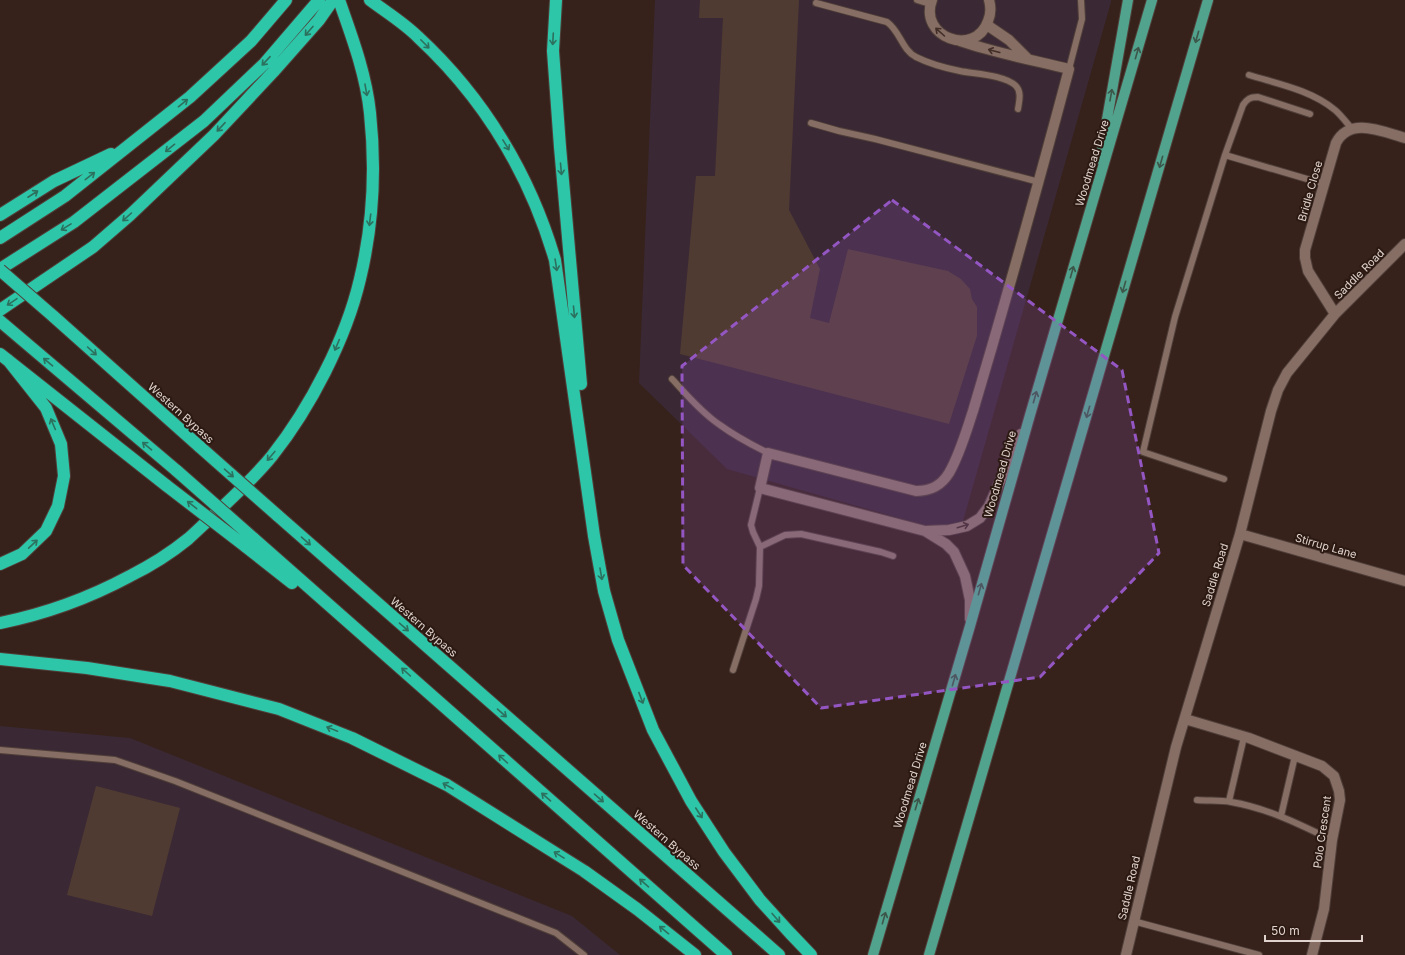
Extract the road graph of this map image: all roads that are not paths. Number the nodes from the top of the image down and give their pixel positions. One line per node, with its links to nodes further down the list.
1 (286, 0): 25 (highway, one-way to 1)
2 (319, 0): 33 (highway, one-way to 33)
3 (333, 0): 34 (highway, one-way to 34)
4 (339, 0): 51 (highway, one-way to 51)
5 (370, 0): 45 (highway, one-way to 45)
6 (556, 0): 45 (highway, one-way to 45)
7 (917, 0): 13 (lane)
8 (989, 0): 15 (street)
9 (1081, 0): 18 (lane)
10 (1128, 0): 29 (main road, one-way to 10)
11 (1152, 0): 29 (main road, Woodmead Drive, one-way to 11)
12 (1208, 0): 70 (main road, one-way to 70)
13 (931, 2): 16 (street, one-way to 13)
14 (816, 3): 20 (lane)
15 (987, 25): 16 (street); 17 (street)
16 (960, 41): 17 (street, one-way to 16)
17 (1028, 59): 18 (street)
18 (1068, 69): 27 (street)
19 (1249, 76): 23 (lane)
20 (1018, 109)
21 (1310, 114): 26 (lane)
22 (811, 123): 27 (lane)
23 (1352, 129): 24 (street); 28 (street, Bridle Close)
24 (1405, 138)
25 (130, 145): 30 (highway, one-way to 25); 31 (highway, one-way to 25)
26 (1225, 155): 28 (lane); 41 (lane)
27 (1039, 182): 40 (street)
28 (1324, 184): 35 (street, Bridle Close)
29 (1092, 203): 39 (main road, Woodmead Drive, one-way to 29)
30 (0, 215)
31 (0, 238)
32 (1405, 244): 35 (street, Saddle Road)
33 (0, 269): 67 (highway, Western Bypass, one-way to 67, bridge)
34 (0, 310)
35 (1336, 314): 44 (street, Saddle Road)
36 (0, 321): 46 (highway, one-way to 36, bridge)
37 (4, 357): 46 (highway, one-way to 37, bridge); 49 (highway, one-way to 37)
38 (672, 380): 40 (lane)
39 (1030, 416): 43 (street, one-way to 39); 52 (main road, Woodmead Drive, one-way to 39)
40 (768, 453): 42 (street)
41 (1224, 478)
42 (760, 488): 43 (street); 47 (lane)
43 (925, 531): 52 (street)
44 (1240, 534): 50 (street, Stirrup Lane); 55 (street, Saddle Road)
45 (594, 536): 68 (highway, one-way to 68)
46 (249, 542): 66 (highway, one-way to 46)
47 (760, 547): 48 (lane); 54 (lane)
48 (893, 556)
49 (0, 564)
50 (1405, 581)
51 (0, 623)
52 (970, 626): 69 (main road, Woodmead Drive, one-way to 52)
53 (0, 659): 65 (highway, one-way to 53)
54 (733, 670)
55 (1185, 719): 56 (street, Polo Crescent); 63 (street, Saddle Road)
56 (1244, 736): 58 (street, Polo Crescent); 60 (lane)
57 (0, 750): 64 (lane)
58 (1295, 756): 61 (lane); 62 (street, Polo Crescent)
59 (1196, 800): 60 (lane)
60 (1229, 802): 61 (lane)
61 (1281, 816): 62 (lane)
62 (1332, 840): 73 (street, Polo Crescent)
63 (1133, 921): 71 (street, Saddle Road); 72 (lane)
64 (584, 955)
65 (695, 955)
66 (726, 955)
67 (779, 955)
68 (811, 955)
69 (873, 955)
70 (929, 955)
71 (1126, 955)
72 (1259, 955)
73 (1312, 955)

